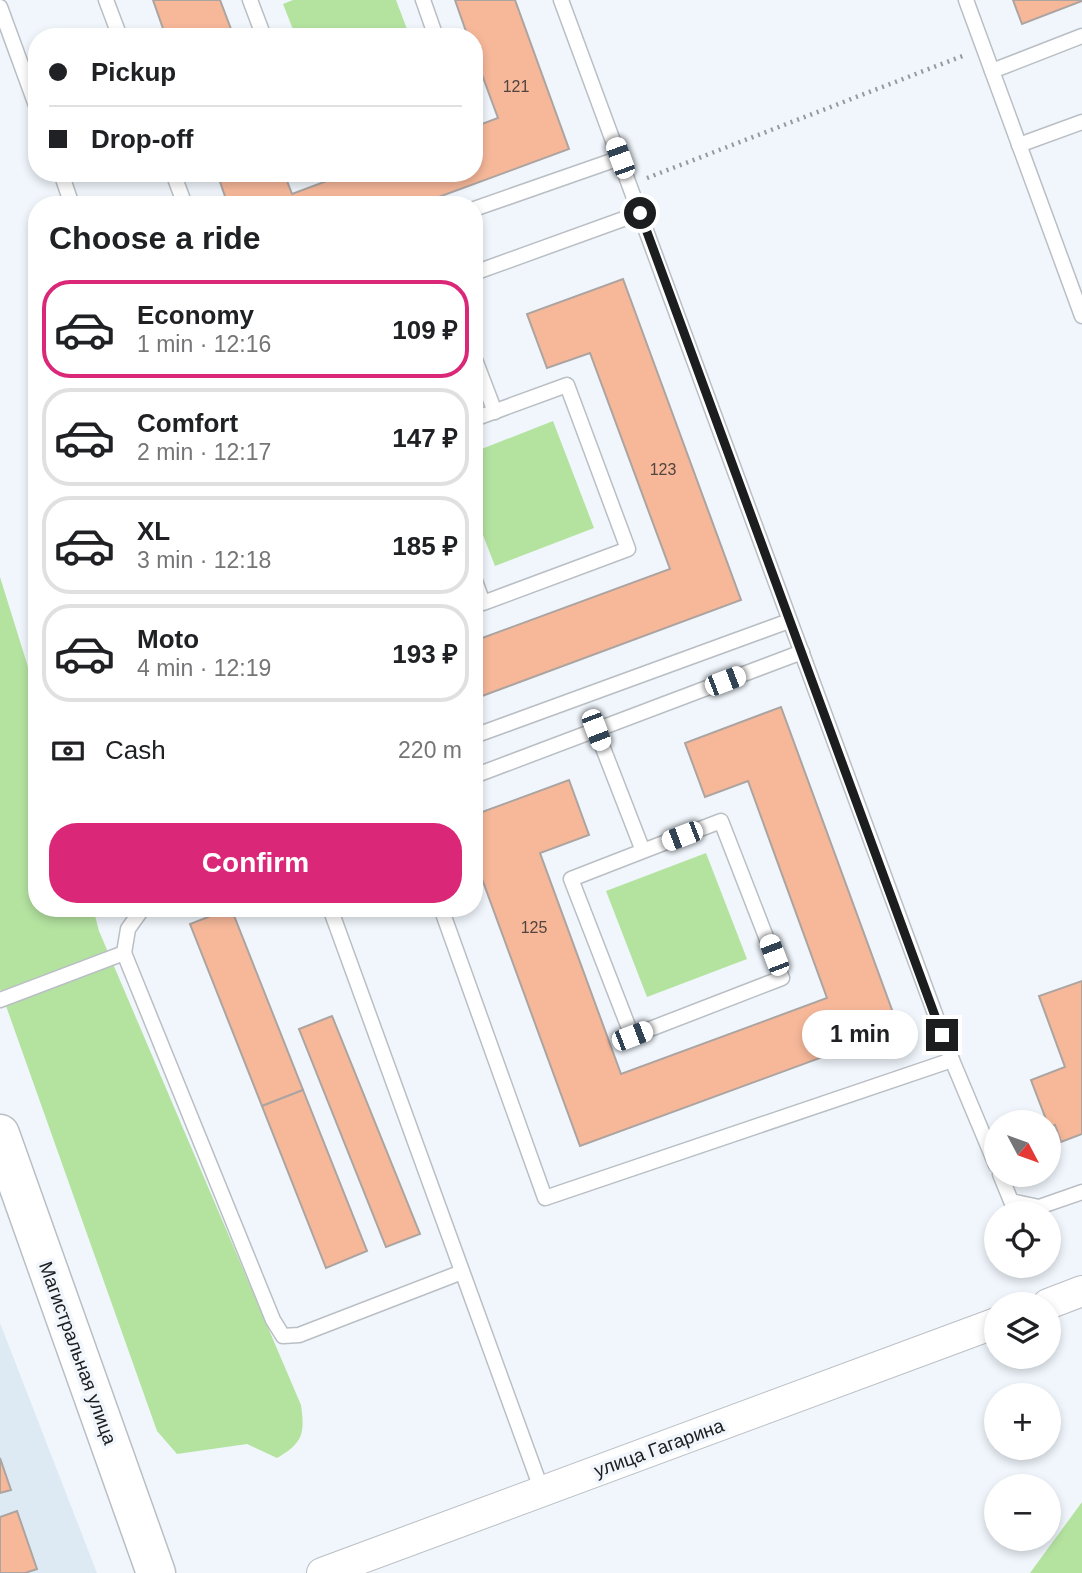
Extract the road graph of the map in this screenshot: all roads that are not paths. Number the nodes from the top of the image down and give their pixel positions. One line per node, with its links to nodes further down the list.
1 (106, 0): 7 (lane)
2 (250, 0): 8 (lane)
3 (423, 0): 9 (lane)
4 (561, 0): 15 (lane)
5 (966, 0): 11 (lane)
6 (1, 13): 12 (lane)
7 (117, 28)
8 (261, 28)
9 (433, 28)
10 (1082, 36): 11 (lane)
11 (992, 71): 14 (lane)
12 (28, 84)
13 (1082, 122): 14 (lane)
14 (1019, 145): 19 (lane)
15 (620, 158): 16 (lane); 17 (lane)
16 (483, 206)
17 (640, 213): 18 (lane); 24 (lane)
18 (483, 270)
19 (1082, 316)
20 (483, 381): 21 (lane)
21 (495, 412): 22 (lane); 23 (lane)
22 (483, 416)
23 (483, 603)
24 (789, 621): 25 (lane); 27 (lane)
25 (802, 652): 26 (lane); 35 (lane)
26 (596, 730): 28 (lane); 29 (lane)
27 (483, 733)
28 (483, 773)
29 (643, 851): 29 (lane)
30 (137, 917): 33 (lane)
31 (333, 917): 40 (lane)
32 (443, 917): 35 (lane)
33 (124, 953): 34 (lane); 40 (lane)
34 (0, 1000)
35 (952, 1060): 37 (lane)
36 (0, 1134): 45 (main road, Магистральная улица)
37 (984, 1136)
38 (1005, 1187): 39 (lane)
39 (1082, 1192)
40 (462, 1272): 44 (lane)
41 (1082, 1291): 42 (street)
42 (1061, 1299)
43 (984, 1327): 44 (street, улица Гагарина)
44 (542, 1491): 46 (street, улица Гагарина)
45 (156, 1573)
46 (322, 1573)

